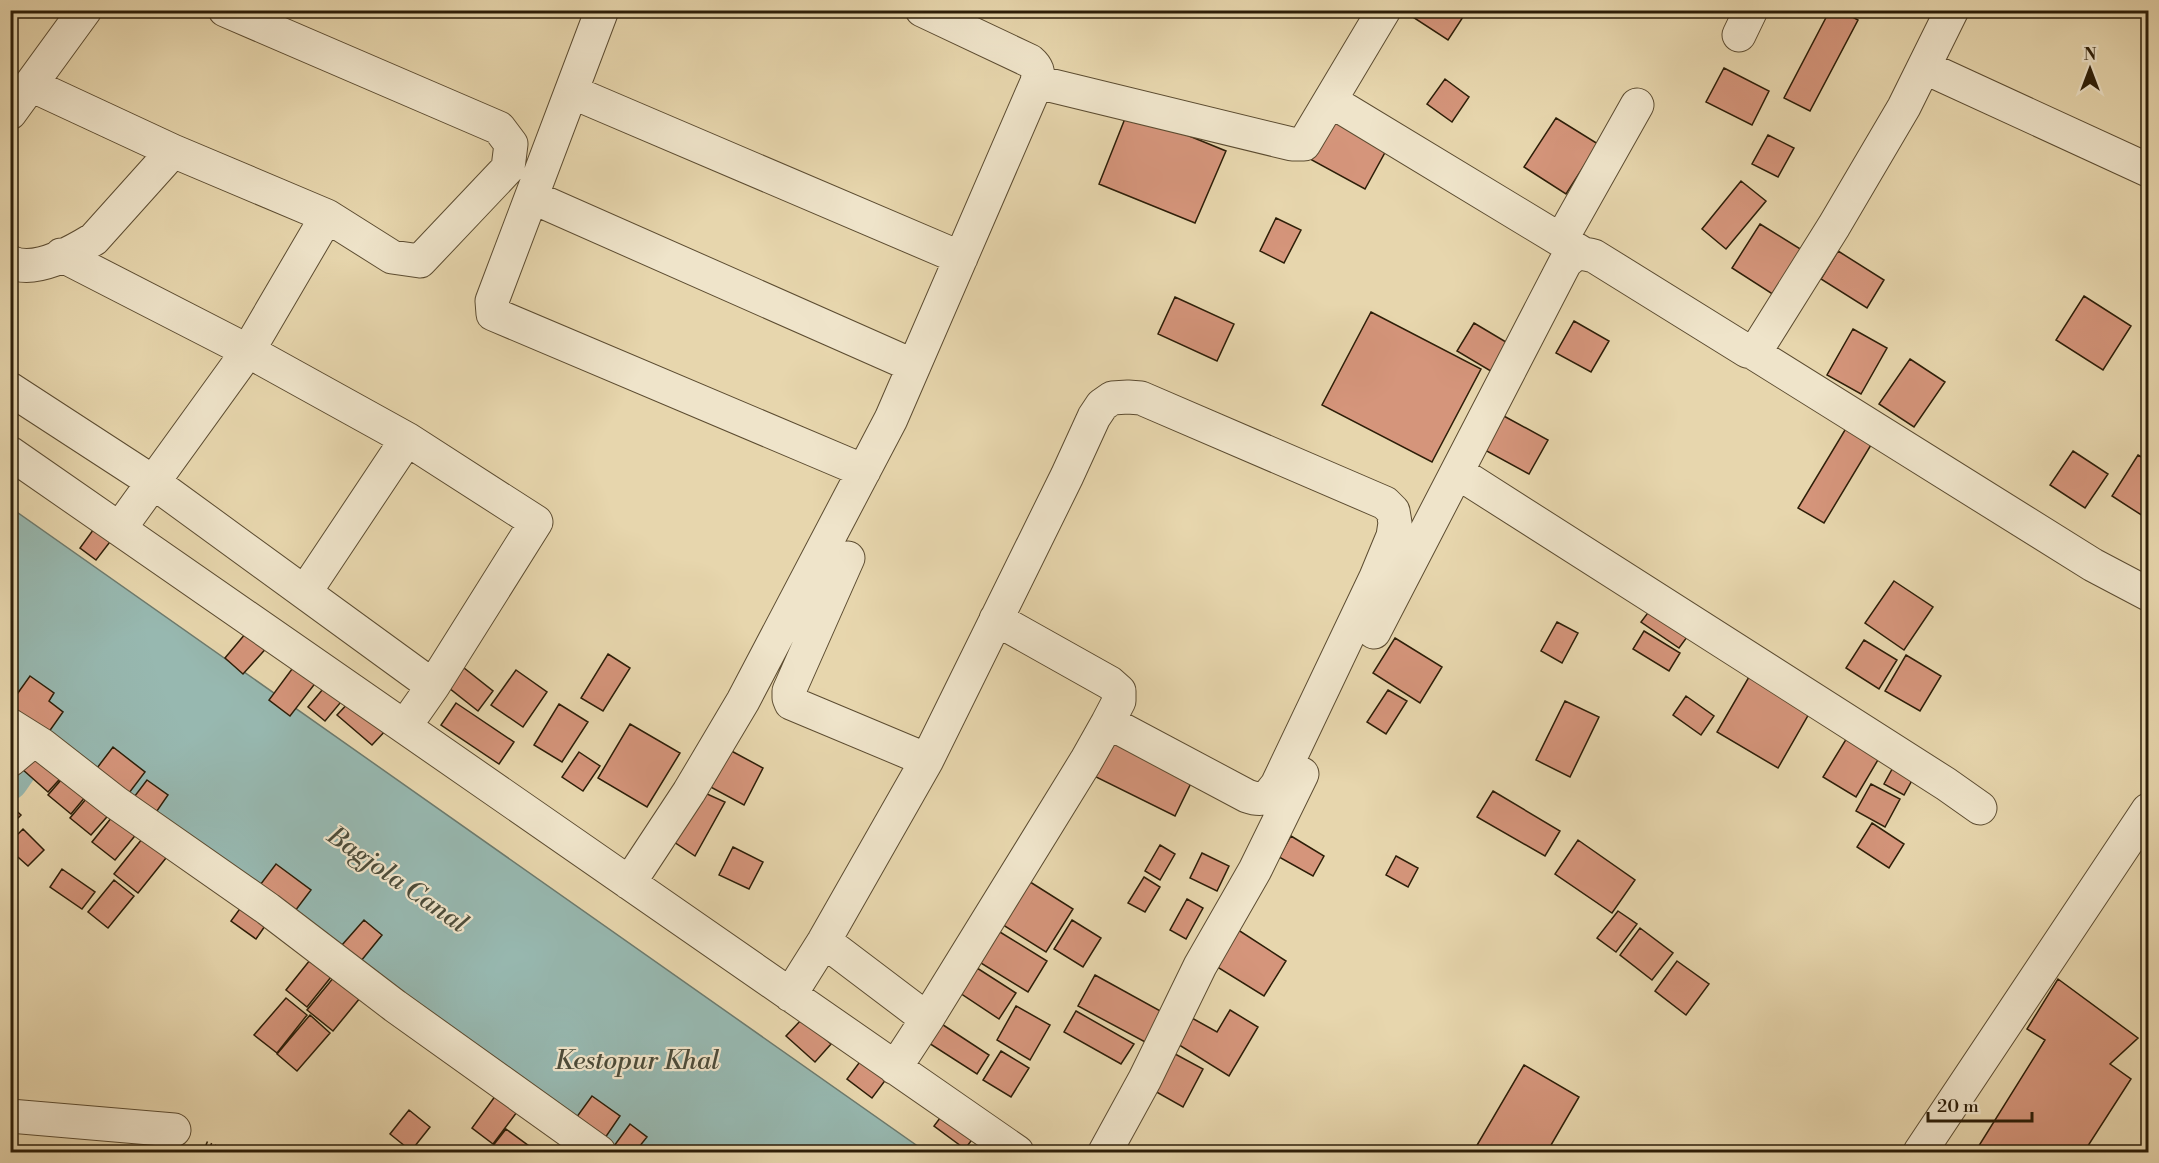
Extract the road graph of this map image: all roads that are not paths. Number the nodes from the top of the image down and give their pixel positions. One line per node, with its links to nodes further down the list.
1 (85, 10): 9 (street)
2 (225, 10): 17 (street)
3 (602, 10): 10 (street)
4 (922, 10): 8 (street)
5 (1384, 10): 11 (street)
6 (1952, 10): 7 (street)
7 (1924, 68): 15 (street); 22 (street)
8 (1037, 82): 11 (street); 19 (street)
9 (31, 84): 13 (street); 14 (street)
10 (572, 93): 16 (street); 19 (street)
11 (1331, 101): 18 (street)
12 (1637, 105): 18 (street)
13 (10, 113)
14 (173, 151): 17 (street); 20 (street)
15 (2148, 170)
16 (532, 197): 23 (street); 27 (street)
17 (327, 216): 21 (street)
18 (1572, 246): 22 (street); 28 (street)
19 (961, 258): 23 (street)
20 (28, 269): 21 (street)
21 (248, 351): 25 (street); 29 (street)
22 (1752, 352): 33 (street)
23 (914, 366): 27 (street)
24 (10, 389): 29 (street)
25 (407, 439): 32 (street); 35 (street)
26 (10, 453): 30 (street)
27 (864, 471): 42 (street)
28 (1457, 472): 40 (street); 51 (street)
29 (153, 482): 30 (street); 32 (street)
30 (120, 528): 37 (street)
31 (848, 558): 39 (street)
32 (305, 592): 35 (street)
33 (2148, 594)
34 (996, 620): 36 (street); 36 (street); 39 (street)
35 (433, 686): 37 (street)
36 (1108, 722): 45 (street)
37 (405, 726): 42 (street)
38 (18, 742): 49 (street)
39 (927, 760): 43 (street)
40 (1980, 808)
41 (2148, 810): 52 (street)
42 (629, 883): 44 (street)
43 (824, 941): 44 (street); 45 (street)
44 (790, 995): 46 (street)
45 (927, 1019): 46 (street)
46 (896, 1068): 50 (street)
47 (10, 1116): 48 (street)
48 (174, 1130)
49 (599, 1152)
50 (1017, 1152)
51 (1104, 1152)
52 (1920, 1152)

